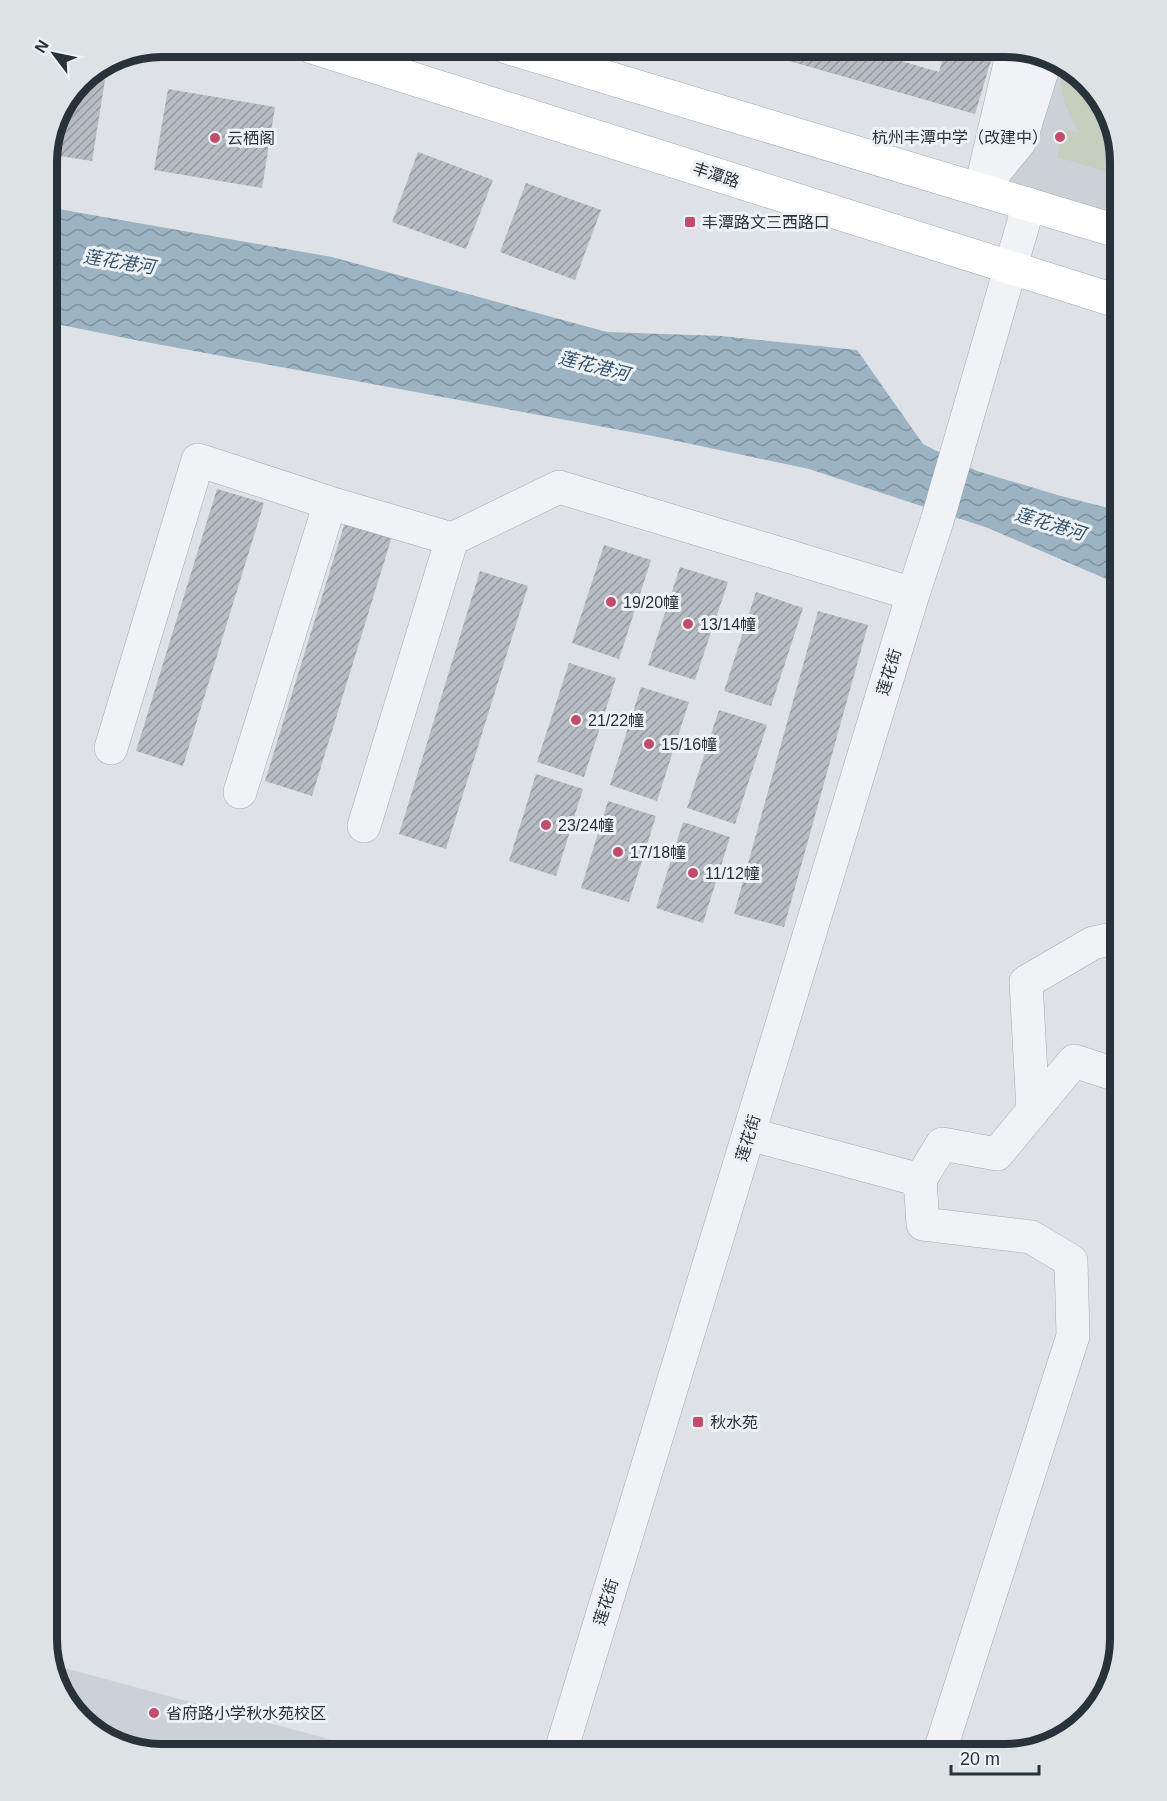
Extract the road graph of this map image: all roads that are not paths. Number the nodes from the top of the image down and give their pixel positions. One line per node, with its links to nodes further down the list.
1 (347, 57): 8 (main road, 丰潭路)
2 (539, 57): 5 (main road)
3 (1012, 57): 5 (street)
4 (1044, 65): 5 (street)
5 (981, 189): 6 (main road)
6 (1029, 204): 7 (main road); 8 (street)
7 (1110, 229)
8 (1010, 268): 9 (main road, 丰潭路); 12 (street, 莲花街)
9 (1110, 299)
10 (330, 503): 11 (street); 13 (street); 14 (street)
11 (452, 538): 12 (street); 15 (street)
12 (913, 594): 19 (street, 莲花街)
13 (111, 748)
14 (240, 792)
15 (364, 826)
16 (1110, 939): 18 (street)
17 (1110, 1073): 18 (street)
18 (1033, 1111): 20 (street)
19 (749, 1134): 20 (street); 21 (street, 莲花街)
20 (920, 1180): 22 (street)
21 (563, 1744)
22 (943, 1744)

